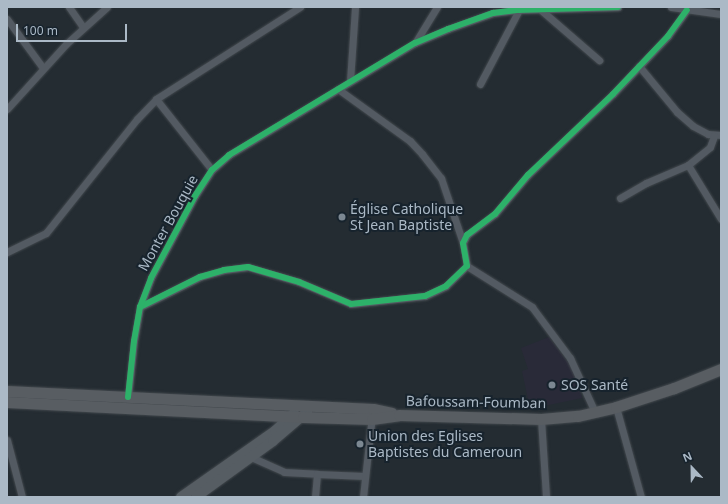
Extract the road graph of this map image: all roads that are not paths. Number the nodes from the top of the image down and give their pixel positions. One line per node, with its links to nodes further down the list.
1 (69, 7): 13 (street)
2 (107, 7): 13 (street)
3 (300, 7): 21 (street)
4 (356, 7): 18 (street)
5 (437, 7): 14 (street)
6 (618, 7): 9 (street, Monter Bouquie)
7 (671, 7): 10 (street)
8 (519, 10): 9 (street, Monter Bouquie); 14 (street, Monter Bouquie); 19 (street)
9 (541, 10): 15 (street)
10 (687, 10): 11 (street); 16 (street)
11 (721, 14)
12 (7, 19): 17 (street)
13 (83, 27): 17 (street)
14 (415, 44): 18 (street, Monter Bouquie)
15 (599, 60)
16 (639, 66): 23 (street); 28 (street)
17 (43, 68): 22 (street)
18 (350, 81): 20 (street, Monter Bouquie)
19 (480, 84)
20 (338, 89): 25 (street, Monter Bouquie); 28 (street)
21 (156, 99): 25 (street); 29 (street)
22 (7, 109)
23 (718, 136): 24 (street)
24 (688, 165): 26 (street); 27 (street)
25 (212, 170): 31 (street, Monter Bouquie)
26 (620, 198)
27 (721, 219)
28 (463, 243): 30 (street)
29 (7, 252)
30 (467, 266): 31 (street); 39 (street)
31 (140, 307): 35 (street, Monter Bouquie)
32 (721, 369): 38 (highway, Bafoussam-Foumban)
33 (7, 391): 35 (highway)
34 (7, 402): 35 (highway)
35 (129, 402): 36 (highway)
36 (155, 403): 37 (highway); 41 (highway)
37 (306, 406): 40 (highway); 41 (main road); 42 (main road)
38 (616, 407): 39 (highway, Bafoussam-Foumban); 54 (street)
39 (595, 412): 43 (highway, Bafoussam-Foumban)
40 (372, 414): 42 (highway); 43 (highway, Bafoussam-Foumban); 47 (street)
41 (291, 417): 42 (highway); 49 (main road)
42 (303, 417): 45 (main road)
43 (541, 419): 53 (street)
44 (7, 440): 48 (street)
45 (251, 457): 46 (street); 50 (main road)
46 (318, 474): 47 (street); 51 (street)
47 (365, 476): 52 (street)
48 (22, 497)
49 (181, 497)
50 (196, 497)
51 (315, 497)
52 (363, 497)
53 (546, 497)
54 (641, 497)

